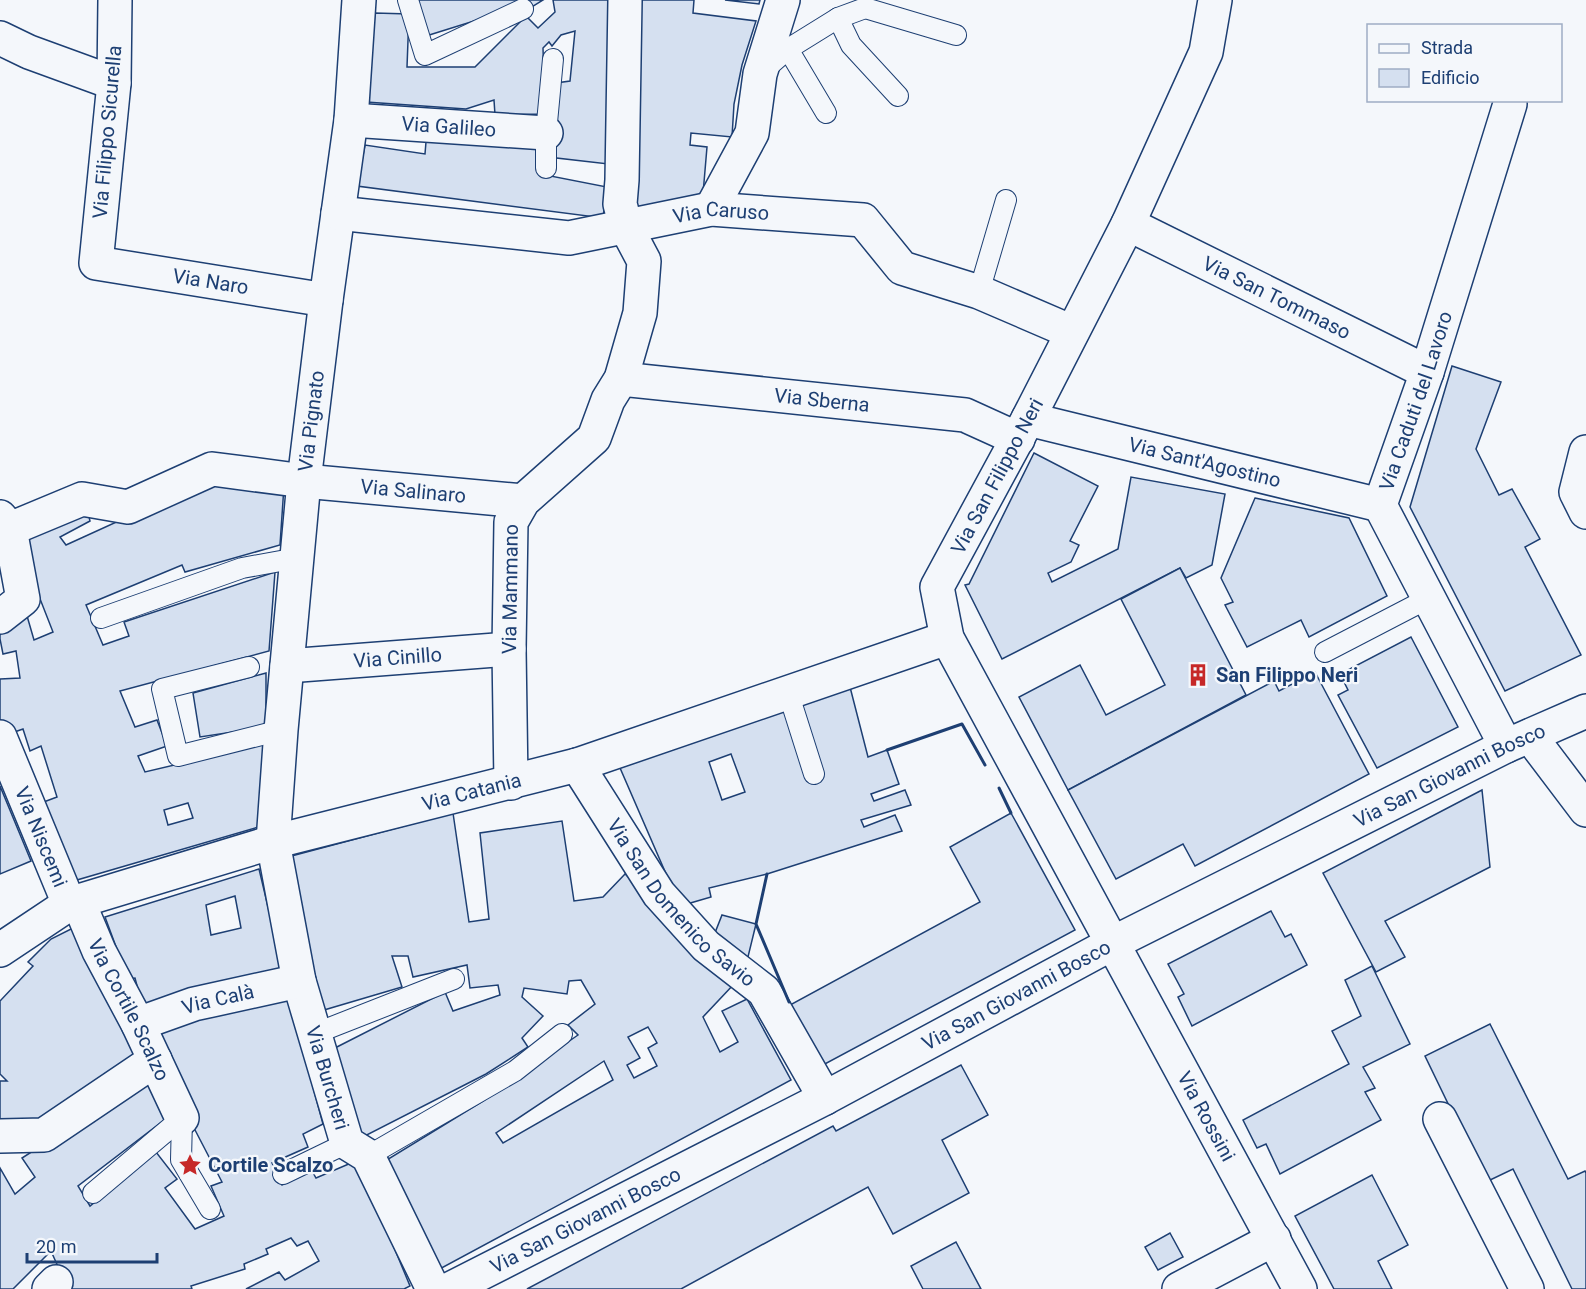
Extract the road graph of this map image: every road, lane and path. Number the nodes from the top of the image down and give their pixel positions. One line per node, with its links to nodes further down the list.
1 (115, 0): 14 (street, Via Filippo Sicurella)
2 (359, 0): 18 (street, Via Pignato)
3 (408, 0): 7 (lane)
4 (625, 0): 25 (street)
5 (783, 0): 13 (street)
6 (1215, 0): 24 (street, Via San Filippo Neri)
7 (523, 9)
8 (838, 18): 9 (lane); 11 (lane); 15 (lane)
9 (956, 35)
10 (0, 38): 14 (street)
11 (788, 49): 13 (lane); 17 (lane)
12 (553, 59): 19 (lane)
13 (760, 74): 22 (street)
14 (114, 83): 26 (street, Via Filippo Sicurella)
15 (898, 96)
16 (1510, 104): 30 (street, Via Caduti del Lavoro)
17 (826, 113)
18 (351, 120): 19 (street, Via Galileo); 23 (street, Via Pignato)
19 (546, 133): 20 (lane)
20 (546, 168)
21 (1006, 200): 27 (lane)
22 (711, 209): 25 (street, Via Caruso); 27 (street, Via Caruso)
23 (338, 213): 25 (street, Via Caruso); 28 (street, Via Pignato)
24 (1128, 224): 29 (street, Via San Filippo Neri); 30 (street, Via San Tommaso)
25 (626, 227): 31 (street, Via Mammano)
26 (96, 263): 28 (street, Via Naro)
27 (979, 292): 29 (street, Via Caruso)
28 (326, 300): 34 (street, Via Pignato)
29 (1072, 332): 32 (street, Via San Filippo Neri)
30 (1427, 372): 36 (street, Via Caduti del Lavoro)
31 (621, 379): 32 (street, Via Sberna); 35 (street, Via Mammano)
32 (1023, 429): 36 (street, Via Sant'Agostino); 43 (street, Via San Filippo Neri)
33 (1586, 452): 37 (street)
34 (304, 481): 35 (street, Via Salinaro); 38 (street, Via Salinaro); 39 (street, Via Pignato)
35 (523, 501): 44 (street, Via Mammano)
36 (1380, 504): 40 (street, Via Caduti del Lavoro)
37 (1586, 512)
38 (5, 523): 41 (street)
39 (297, 558): 42 (lane); 46 (street, Via Pignato)
40 (1429, 598): 45 (lane); 52 (street, Via Caduti del Lavoro)
41 (0, 617)
42 (100, 618)
43 (947, 638): 48 (street, Via Catania); 59 (street, Via San Filippo Neri)
44 (509, 649): 46 (street, Via Cinillo); 55 (street, Via Mammano)
45 (1324, 652)
46 (287, 666): 50 (street, Via Pignato)
47 (249, 668): 50 (lane)
48 (788, 692): 53 (street, Via Catania); 54 (lane)
49 (1586, 711): 52 (street, Via San Giovanni Bosco)
50 (281, 730): 57 (street, Via Pignato)
51 (0, 737): 58 (street, Via Niscemi)
52 (1518, 741): 56 (street, Via Caduti del Lavoro); 59 (street, Via San Giovanni Bosco)
53 (577, 765): 55 (street, Via Catania); 67 (street, Via San Domenico Savio)
54 (814, 774)
55 (511, 783): 57 (street, Via Catania)
56 (1586, 810)
57 (273, 842): 58 (street, Via Catania); 62 (street, Via Burcheri)
58 (73, 902): 60 (street, Via Catania); 63 (street, Via Cortile Scalzo)
59 (1113, 943): 67 (street, Via San Giovanni Bosco); 75 (street, Via Rossini)
60 (0, 950)
61 (454, 979): 64 (lane)
62 (300, 981): 63 (street, Via Calà); 64 (street, Via Burcheri)
63 (138, 1024): 66 (street, Via Cortile Scalzo)
64 (314, 1034): 71 (street, Via Burcheri)
65 (562, 1034): 71 (lane)
66 (155, 1060): 68 (street, Via Cortile Scalzo); 70 (street)
67 (825, 1098): 77 (street, Via San Giovanni Bosco)
68 (182, 1118): 73 (lane); 74 (lane)
69 (1440, 1119): 80 (street)
70 (0, 1136)
71 (358, 1149): 72 (lane); 76 (street, Via Burcheri)
72 (284, 1174)
73 (93, 1193)
74 (210, 1209)
75 (1274, 1239): 78 (street); 79 (street, Via Rossini)
76 (433, 1289)
77 (450, 1289)
78 (1179, 1289)
79 (1299, 1289)
80 (1527, 1289)

